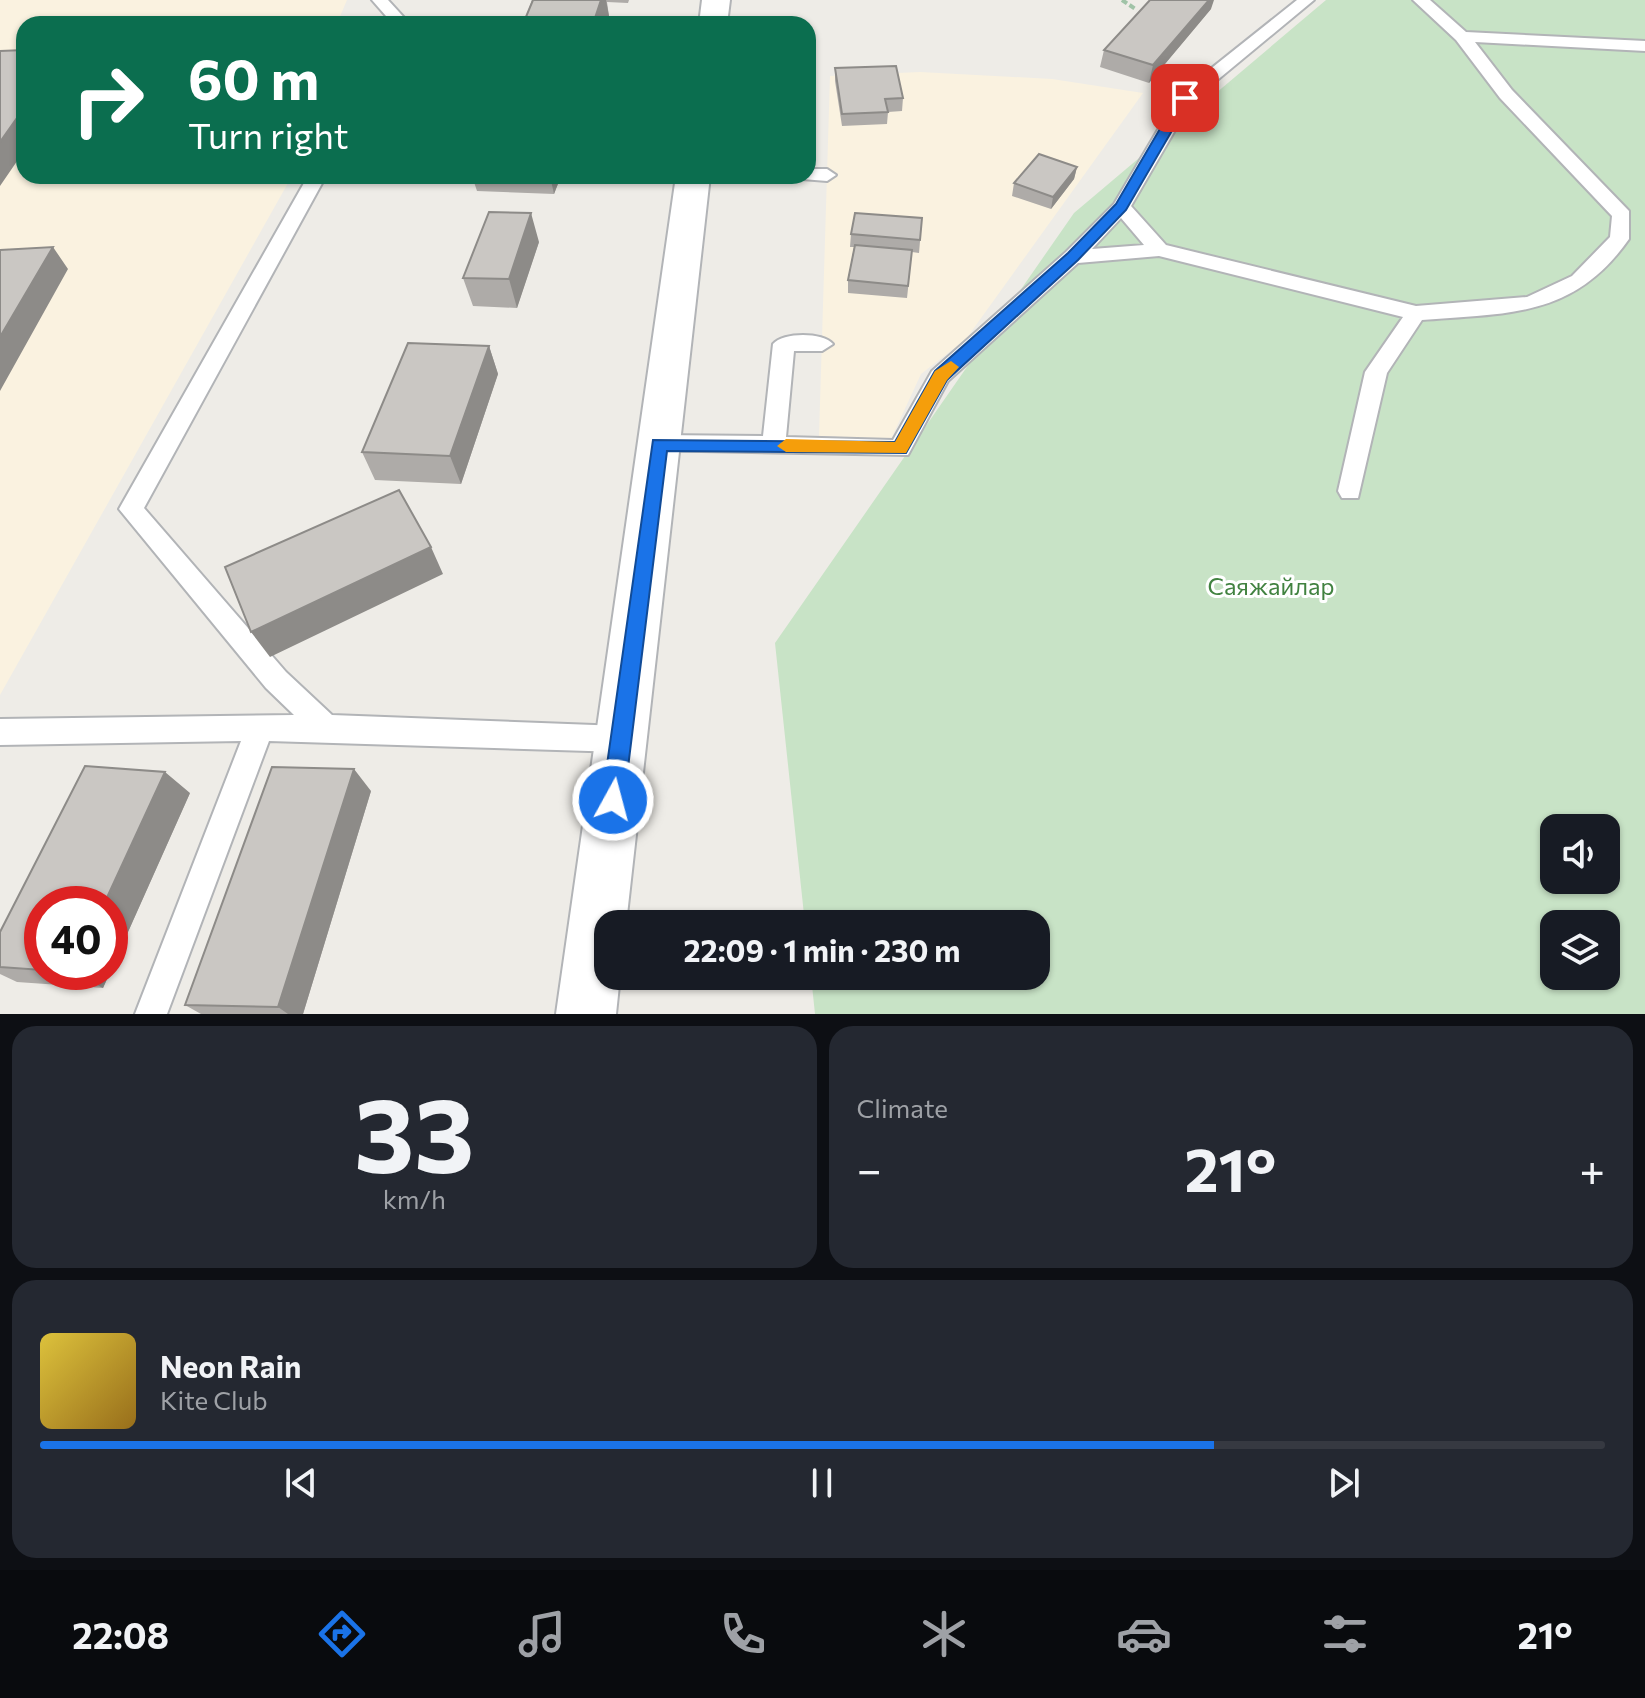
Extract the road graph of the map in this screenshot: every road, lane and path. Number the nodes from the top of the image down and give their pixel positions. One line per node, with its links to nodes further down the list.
1 (380, 0): 6 (lane)
2 (1122, 0): 5 (path)
3 (1306, 0): 11 (lane)
4 (1421, 0): 7 (lane)
5 (1137, 10)
6 (395, 16)
7 (1462, 37): 8 (lane); 14 (lane)
8 (1645, 46)
9 (313, 184): 19 (lane)
10 (692, 184): 16 (street)
11 (1121, 207): 12 (lane); 13 (lane)
12 (1159, 250): 13 (lane); 14 (lane)
13 (1073, 257): 17 (lane)
14 (1416, 313): 18 (lane)
15 (822, 344): 17 (lane)
16 (659, 444): 17 (lane); 22 (street)
17 (774, 445)
18 (1350, 491)
19 (326, 727): 20 (lane); 22 (lane)
20 (260, 728): 21 (lane); 23 (lane)
21 (0, 732)
22 (621, 739): 24 (street)
23 (151, 1014)
24 (586, 1014)

